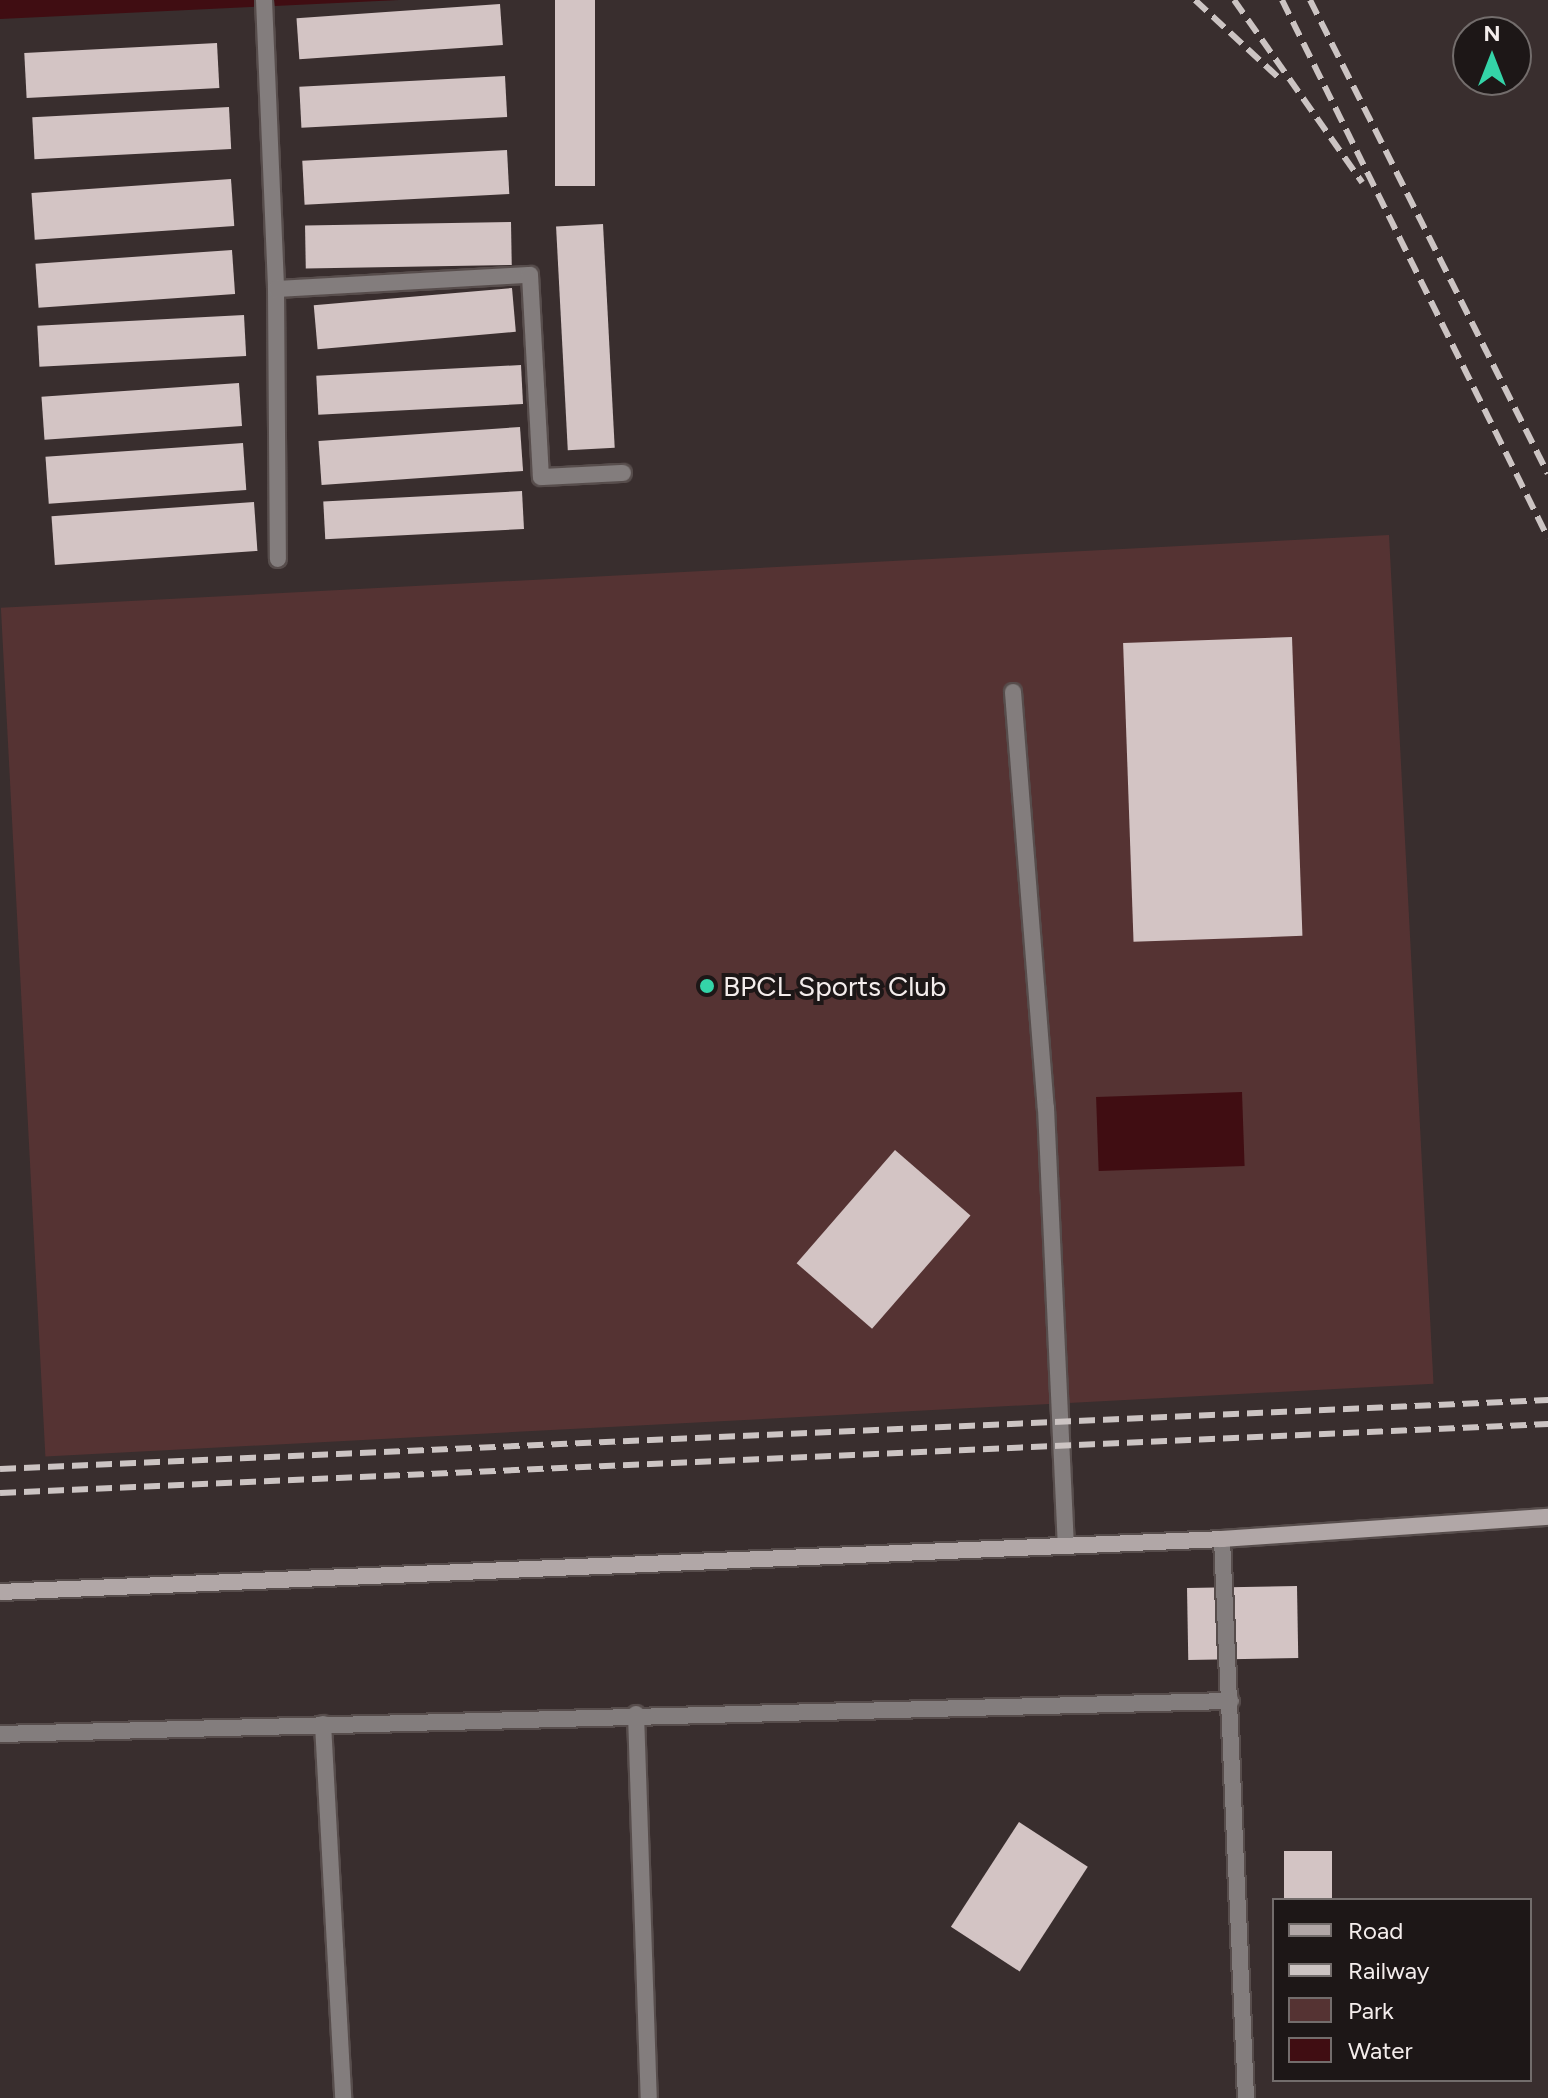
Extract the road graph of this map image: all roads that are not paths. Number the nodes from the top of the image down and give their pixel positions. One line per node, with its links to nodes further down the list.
1 (264, 4): 2 (lane)
2 (276, 289): 3 (lane); 4 (lane)
3 (623, 473)
4 (278, 559)
5 (1013, 692): 8 (lane)
6 (1548, 1517): 7 (main road)
7 (1222, 1539): 8 (main road); 10 (lane)
8 (1066, 1546): 9 (main road)
9 (0, 1592)
10 (1231, 1701): 11 (lane); 16 (lane)
11 (636, 1714): 12 (lane); 15 (lane)
12 (323, 1724): 13 (lane); 14 (lane)
13 (0, 1734)
14 (343, 2098)
15 (649, 2098)
16 (1246, 2098)

